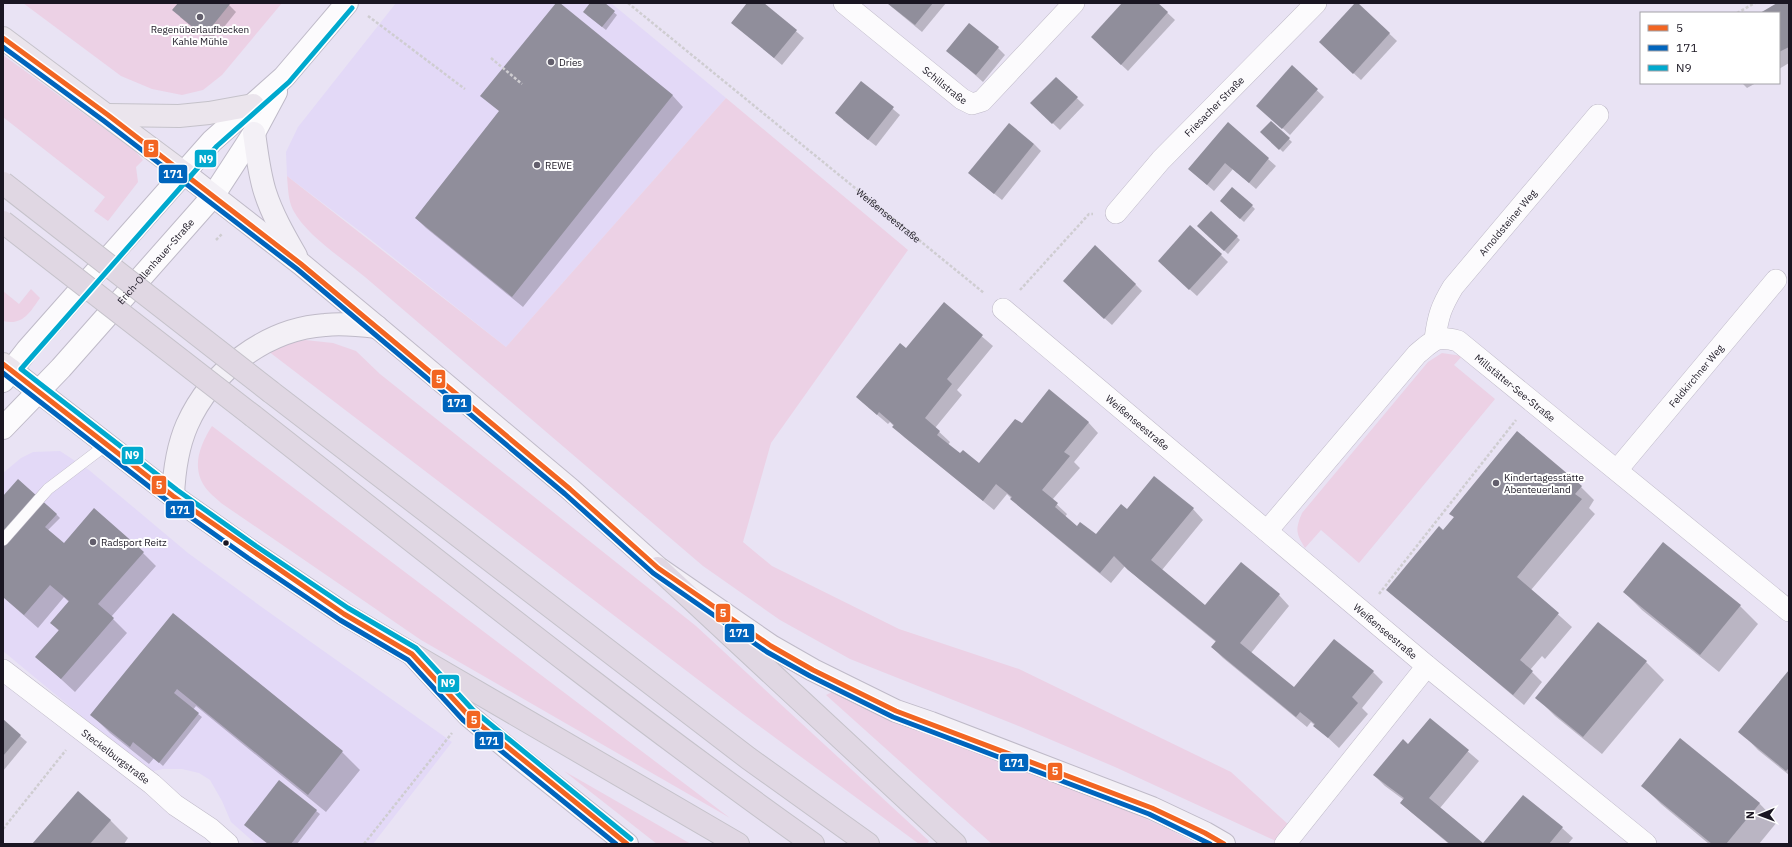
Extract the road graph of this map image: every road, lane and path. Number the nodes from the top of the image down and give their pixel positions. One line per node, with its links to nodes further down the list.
1 (348, 3): 11 (street, Erich-Ollenhauer-Straße)
2 (628, 3): 25 (path, Weißenseestraße)
3 (844, 3): 4 (street, Schillstraße)
4 (1074, 3)
5 (1316, 3): 21 (street, Friesacher Straße)
6 (1755, 3): 7 (path)
7 (1739, 12)
8 (377, 23): 13 (path)
9 (3, 38): 15 (main road)
10 (491, 58): 12 (path)
11 (284, 77): 14 (street, Erich-Ollenhauer-Straße); 17 (street, Erich-Ollenhauer-Straße)
12 (522, 84)
13 (465, 90)
14 (253, 105): 15 (main road); 18 (street, Erich-Ollenhauer-Straße)
15 (108, 115): 18 (main road)
16 (1598, 115): 27 (street, Arnoldsteiner Weg)
17 (254, 133): 20 (street, Erich-Ollenhauer-Straße); 23 (main road)
18 (184, 173): 20 (main road); 28 (street, Erich-Ollenhauer-Straße)
19 (3, 183): 51 (highway, bridge)
20 (212, 196): 23 (main road); 29 (street, Erich-Ollenhauer-Straße)
21 (1116, 213): 25 (path)
22 (3, 222): 50 (highway, bridge)
23 (301, 264): 26 (main road)
24 (1776, 280): 33 (street, Feldkirchner Weg)
25 (1003, 309): 35 (street, Weißenseestraße)
26 (377, 327): 34 (main road); 37 (main road)
27 (1435, 339): 30 (street, Millstätter-See-Straße); 35 (street)
28 (6, 372): 29 (main road)
29 (38, 392): 31 (street, Erich-Ollenhauer-Straße); 32 (main road)
30 (1531, 400): 33 (street, Millstätter-See-Straße); 39 (path)
31 (3, 428)
32 (106, 444): 34 (main road); 36 (lane)
33 (1617, 470): 38 (street, Millstätter-See-Straße)
34 (173, 496): 40 (main road)
35 (1267, 531): 39 (street, Weißenseestraße)
36 (3, 540)
37 (658, 568): 52 (highway); 53 (main road)
38 (1789, 611)
39 (1364, 613): 41 (street, Weißenseestraße)
40 (412, 654): 43 (main road); 49 (highway)
41 (1427, 666): 54 (street); 55 (street, Weißenseestraße)
42 (3, 670): 44 (street, Steckelburgstraße)
43 (468, 715): 47 (path); 48 (main road)
44 (81, 730): 45 (path); 46 (street, Steckelburgstraße)
45 (3, 829)
46 (228, 844)
47 (364, 844)
48 (627, 844)
49 (738, 844)
50 (813, 844)
51 (868, 844)
52 (955, 844)
53 (1224, 844)
54 (1285, 844)
55 (1646, 844)

